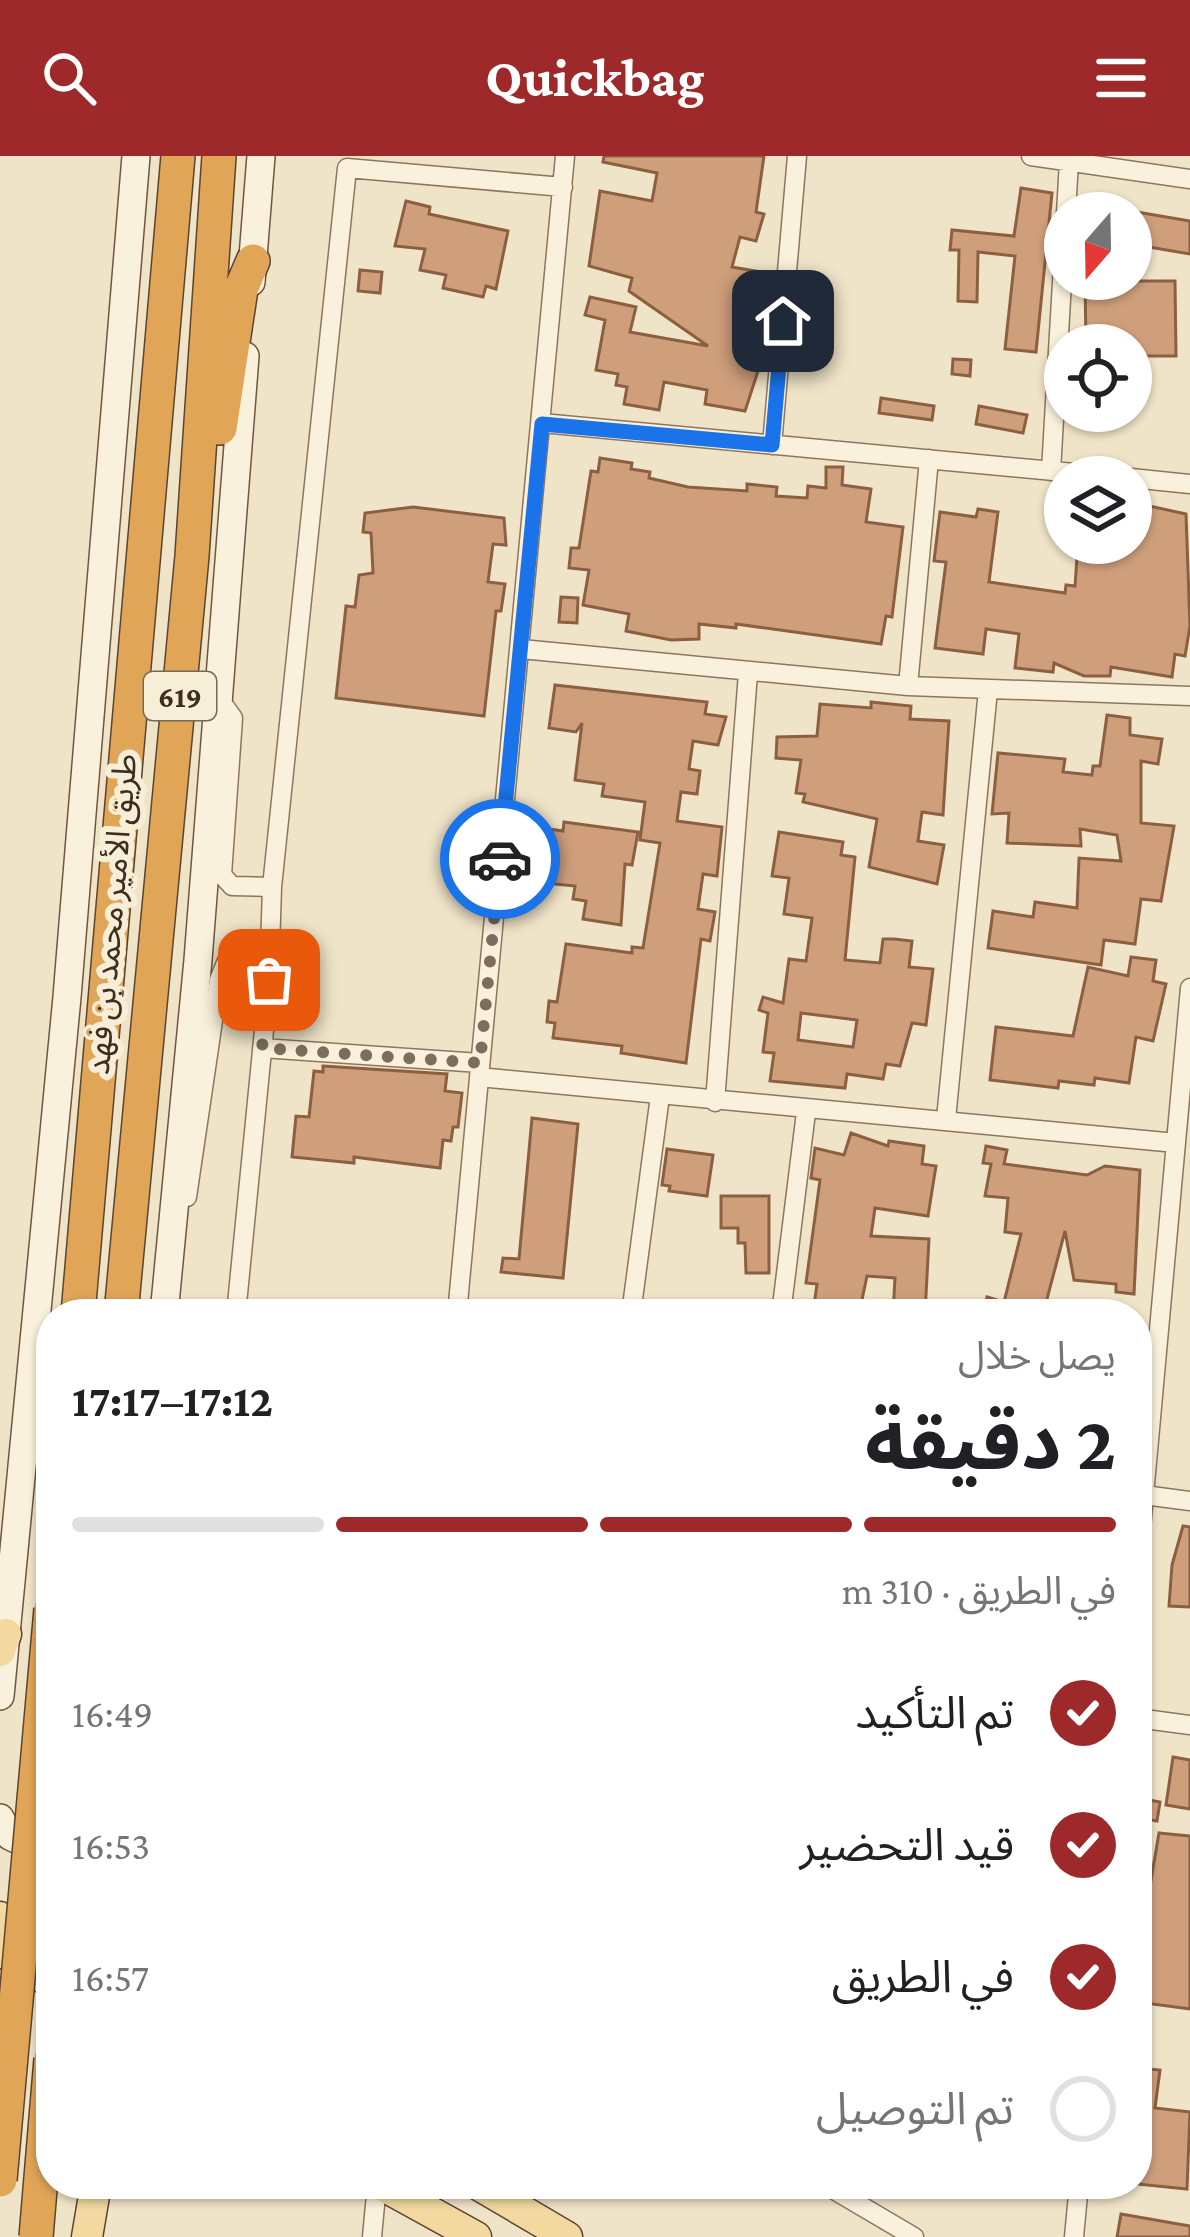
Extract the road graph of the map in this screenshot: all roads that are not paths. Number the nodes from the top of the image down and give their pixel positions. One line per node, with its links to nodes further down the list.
1 (136, 156): 41 (main road)
2 (178, 156): 42 (highway, طريق الأمير محمد بن فهد / 619)
3 (219, 156): 22 (highway, طريق الأمير محمد بن فهد / 619)
4 (261, 156): 13 (main road)
5 (566, 156): 11 (street)
6 (797, 156): 16 (street)
7 (1030, 156): 9 (street)
8 (1096, 160): 9 (street); 10 (street)
9 (1069, 161): 12 (street)
10 (1190, 179)
11 (563, 187): 15 (street); 29 (street)
12 (1067, 192)
13 (253, 261): 22 (highway); 28 (main road)
14 (1061, 300): 17 (street)
15 (542, 424): 16 (street); 23 (street)
16 (772, 445): 18 (street)
17 (1052, 456)
18 (929, 459): 19 (street); 25 (street)
19 (1044, 470)
20 (1152, 480): 21 (street)
21 (1190, 484)
22 (195, 509): 43 (highway, طريق الأمير محمد بن فهد / 619)
23 (520, 649): 24 (street); 33 (street)
24 (748, 673): 25 (street); 35 (street)
25 (908, 686): 26 (street)
26 (988, 690): 27 (street); 37 (street)
27 (1190, 696)
28 (218, 697): 29 (street); 40 (main road)
29 (272, 887): 30 (street)
30 (269, 980): 32 (street); 40 (street)
31 (1190, 988): 38 (street)
32 (262, 1048): 33 (street); 45 (street)
33 (479, 1070): 34 (street); 46 (street)
34 (660, 1096): 35 (street); 47 (street)
35 (715, 1102): 36 (street)
36 (806, 1112): 37 (street); 48 (street)
37 (946, 1119): 38 (street)
38 (1176, 1143): 39 (street)
39 (1180, 1204): 50 (street)
40 (170, 1246): 44 (main road)
41 (37, 1299)
42 (79, 1299)
43 (122, 1299)
44 (165, 1299)
45 (237, 1299)
46 (458, 1299)
47 (633, 1299)
48 (783, 1299)
49 (36, 1309): 53 (main road)
50 (1152, 1330)
51 (1152, 1496): 52 (street)
52 (1190, 1501)
53 (3, 1642): 54 (main road)
54 (0, 1696)
55 (1152, 1720): 56 (street)
56 (1190, 1725)
57 (36, 1778): 66 (highway, bridge)
58 (0, 1818): 59 (main road)
59 (36, 1849)
60 (0, 1917): 61 (main road)
61 (36, 1939)
62 (0, 1950): 63 (main road)
63 (36, 1973)
64 (0, 2037): 65 (main road)
65 (36, 2049)
66 (0, 2180)
67 (39, 2199): 75 (highway, bridge)
68 (85, 2199): 76 (main road)
69 (93, 2199): 76 (main road)
70 (376, 2199): 77 (street)
71 (406, 2199): 78 (main road)
72 (502, 2199): 79 (main road)
73 (849, 2199): 80 (street)
74 (1078, 2199): 81 (street)
75 (36, 2237)
76 (84, 2237)
77 (372, 2237)
78 (476, 2237)
79 (566, 2237)
80 (914, 2237)
81 (1074, 2237)

